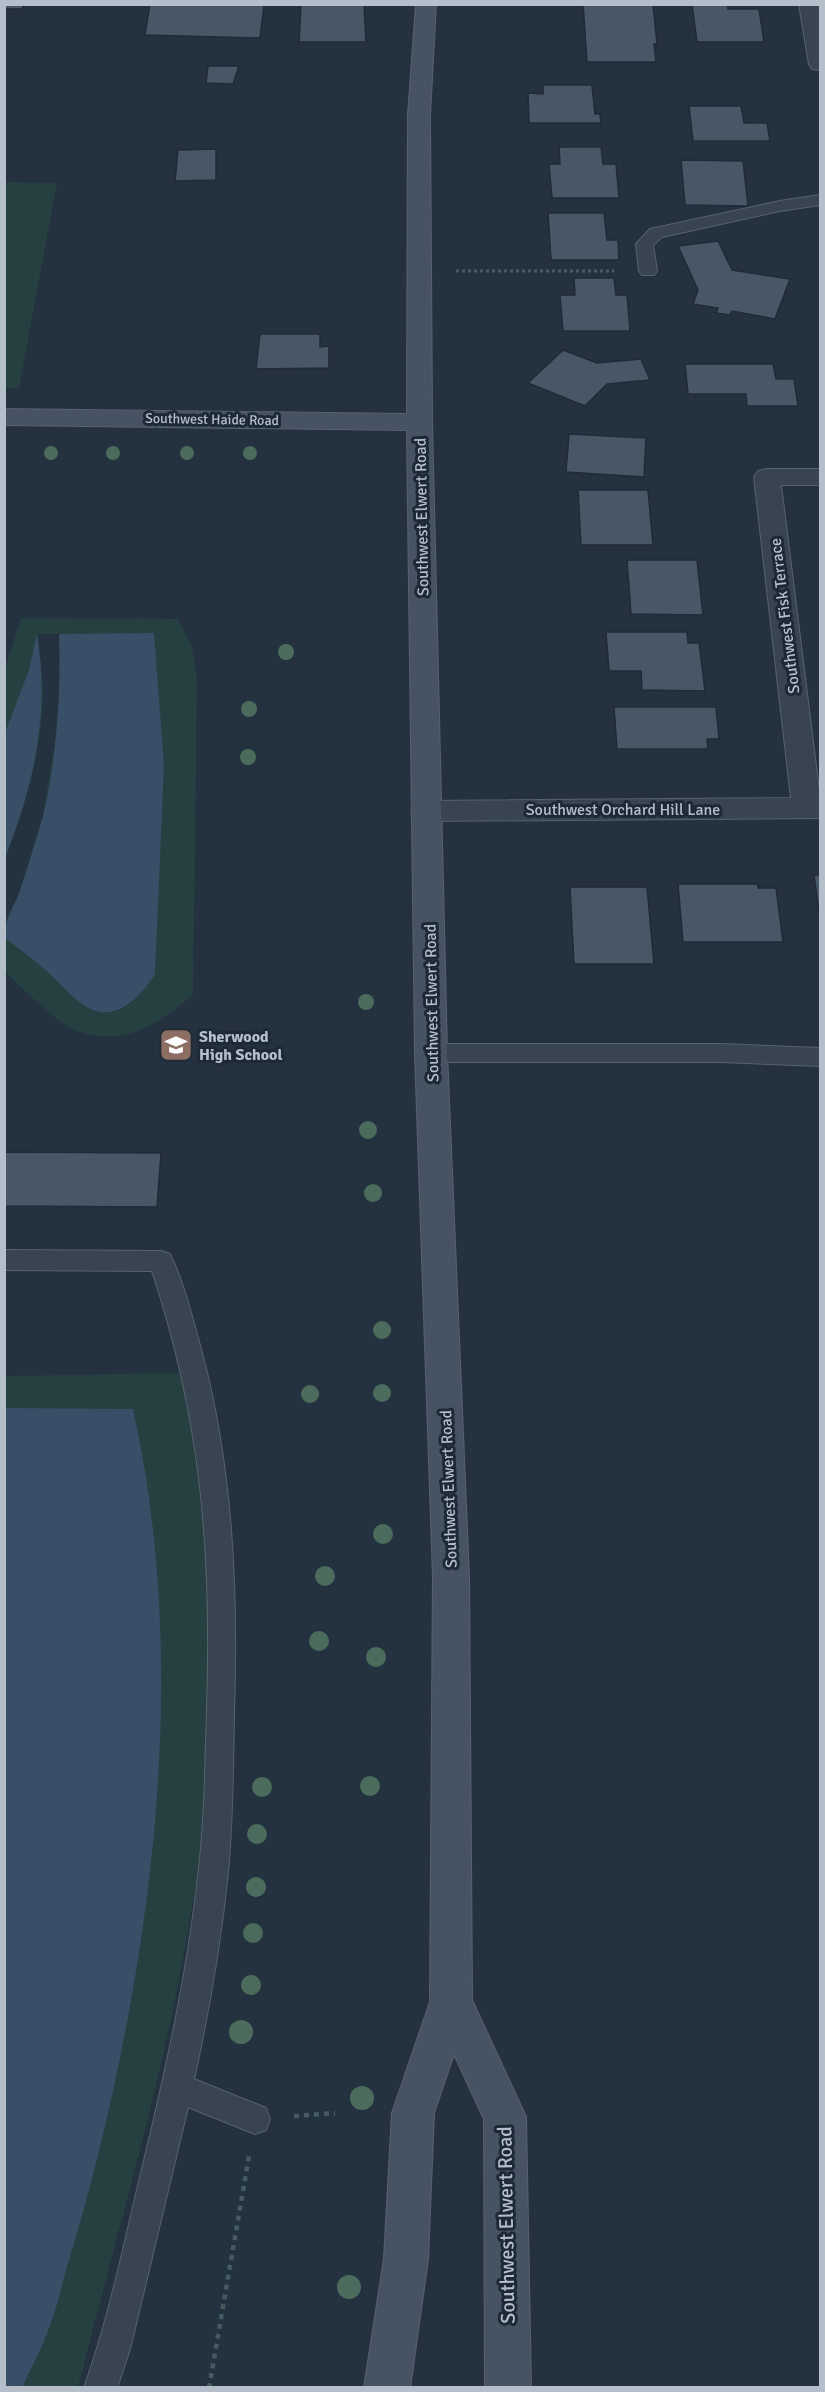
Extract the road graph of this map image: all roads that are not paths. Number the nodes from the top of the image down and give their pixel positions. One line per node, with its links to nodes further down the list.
1 (426, 4): 7 (main road, Southwest Elwert Road)
2 (809, 4): 3 (street)
3 (820, 64)
4 (820, 200): 5 (lane)
5 (648, 271)
6 (4, 417): 7 (main road, Southwest Haide Road)
7 (419, 422): 10 (main road, Southwest Elwert Road)
8 (820, 477): 9 (street, Southwest Fisk Terrace)
9 (814, 808): 10 (street, Southwest Orchard Hill Lane)
10 (426, 811): 11 (main road, Southwest Elwert Road)
11 (431, 1053): 12 (lane); 14 (main road, Southwest Elwert Road)
12 (820, 1057)
13 (4, 1260): 15 (lane)
14 (452, 2002): 18 (main road, Southwest Elwert Road); 19 (main road, Southwest Elwert Road)
15 (177, 2087): 16 (lane); 17 (lane)
16 (255, 2119)
17 (100, 2388)
18 (387, 2388)
19 (508, 2388)

